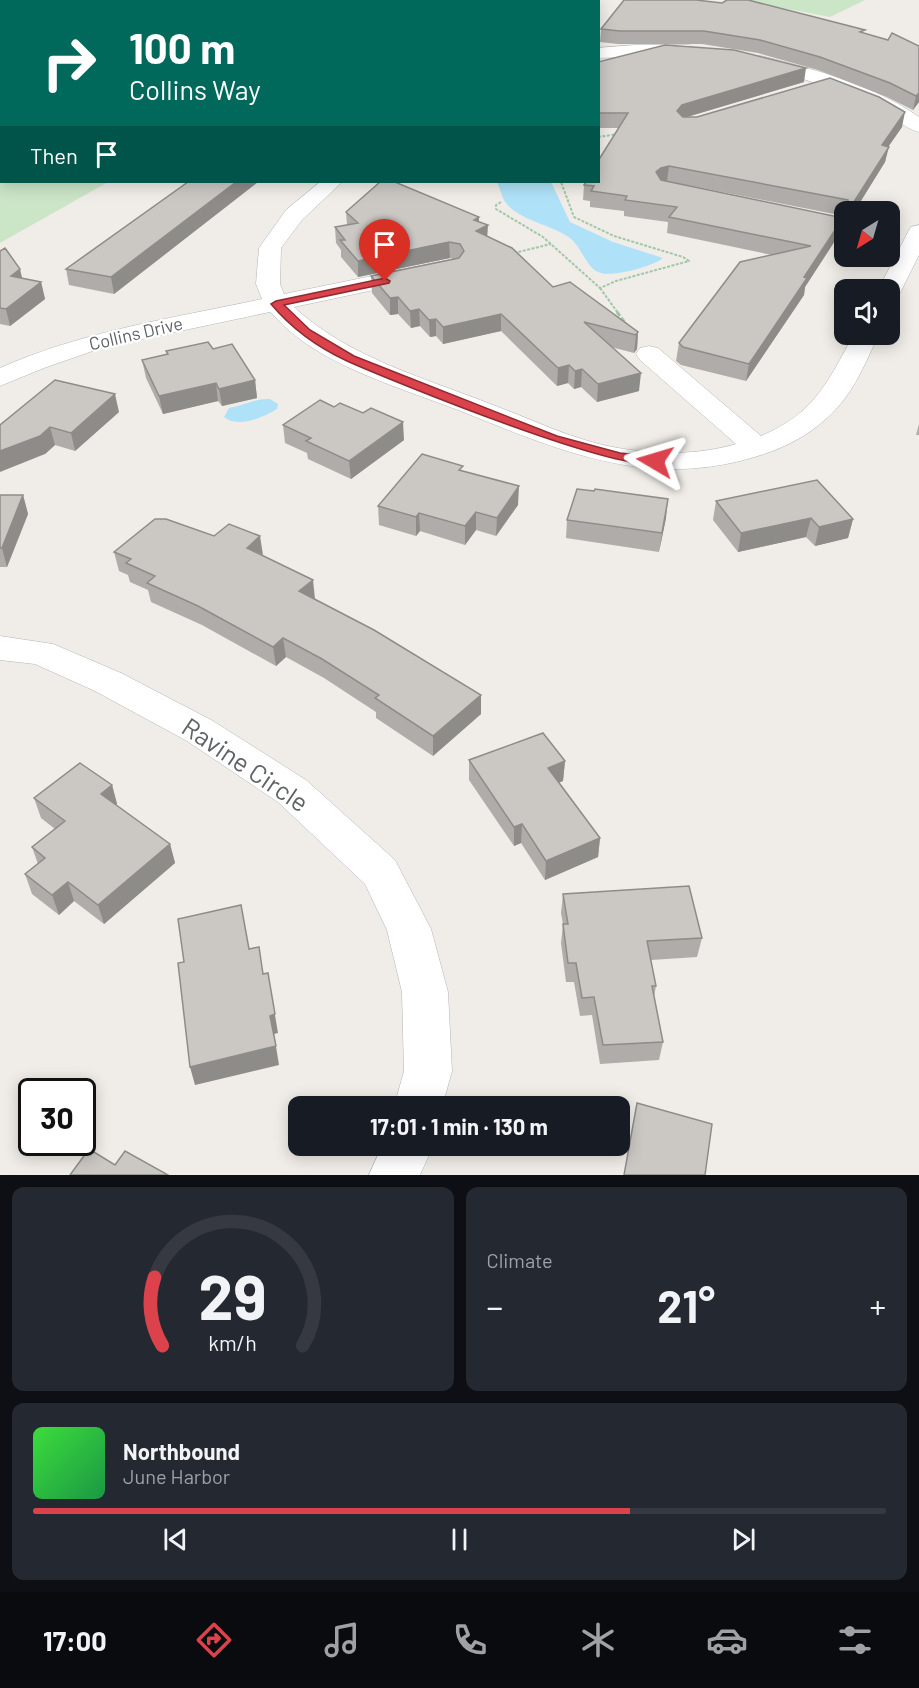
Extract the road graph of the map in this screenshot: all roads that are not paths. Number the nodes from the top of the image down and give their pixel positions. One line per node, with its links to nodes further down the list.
1 (708, 52): 2 (street)
2 (600, 53)
3 (745, 57): 4 (street)
4 (828, 83): 5 (street); 6 (street)
5 (796, 93)
6 (919, 126)
7 (331, 183): 11 (street)
8 (911, 236): 10 (street)
9 (439, 270): 11 (street, Collins Drive)
10 (894, 279)
11 (276, 304): 14 (street, Collins Drive); 15 (street)
12 (861, 345): 15 (street)
13 (649, 354): 15 (street)
14 (0, 378)
15 (758, 448)
16 (0, 648): 17 (street, Ravine Circle)
17 (421, 1096)
18 (403, 1156): 19 (street)
19 (394, 1175)

